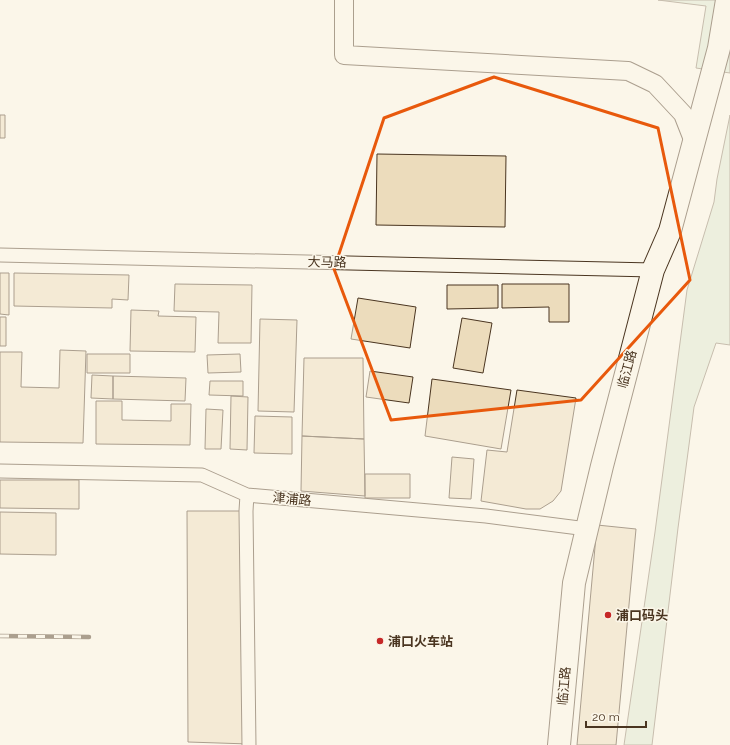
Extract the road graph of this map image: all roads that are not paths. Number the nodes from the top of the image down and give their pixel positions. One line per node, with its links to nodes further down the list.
1 (344, 0): 3 (street)
2 (727, 0): 3 (street, 临江路)
3 (694, 142): 5 (street, 临江路)
4 (0, 255): 5 (street, 大马路)
5 (653, 270): 8 (street, 临江路)
6 (0, 471): 7 (street, 津浦路)
7 (247, 495): 8 (street, 津浦路); 9 (street)
8 (587, 529): 10 (street, 临江路)
9 (249, 745)
10 (559, 745)

